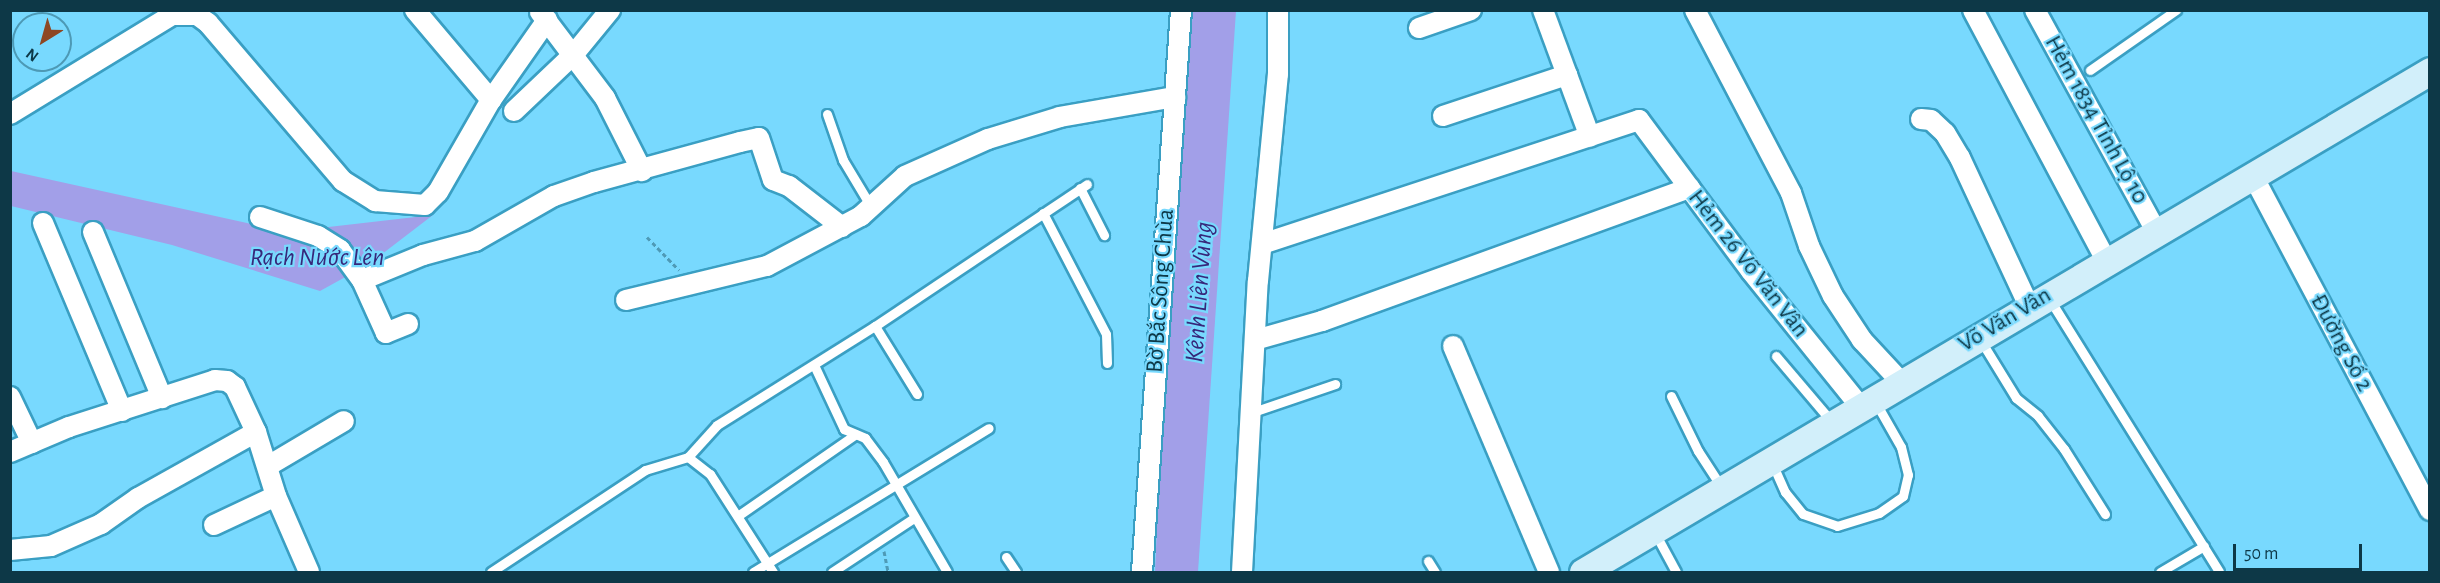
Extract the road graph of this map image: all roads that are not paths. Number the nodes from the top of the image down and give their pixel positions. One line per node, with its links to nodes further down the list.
1 (415, 10): 18 (street)
2 (610, 10): 13 (street)
3 (1181, 10): 17 (street, Bờ Bắc Sông Chùa)
4 (1278, 10): 36 (street)
5 (1471, 10): 12 (street)
6 (1543, 10): 16 (street)
7 (1695, 10): 49 (street)
8 (1973, 10): 37 (street)
9 (2035, 10): 33 (street, Hẻm 1834 Tỉnh Lộ 10)
10 (2176, 10): 14 (lane)
11 (543, 15): 13 (street); 18 (street)
12 (1419, 28)
13 (574, 54): 19 (street); 25 (street)
14 (2090, 70)
15 (2430, 71): 26 (street, Võ Văn Vân)
16 (1567, 75): 22 (street); 24 (street)
17 (1175, 97): 28 (street); 89 (street, Bờ Bắc Sông Chùa)
18 (491, 100): 20 (street)
19 (514, 111)
20 (10, 114)
21 (827, 114): 28 (lane)
22 (1443, 116)
23 (1922, 119): 40 (street)
24 (1590, 137): 27 (street, Hẻm 26 Võ Văn Vân); 36 (street)
25 (642, 171): 32 (street); 38 (street)
26 (2253, 176): 33 (street, Võ Văn Vân); 71 (street, Đường Số 2)
27 (1690, 189): 44 (street); 55 (street, Hẻm 26 Võ Văn Vân)
28 (870, 205): 32 (street)
29 (1042, 213): 35 (lane); 42 (lane); 47 (lane)
30 (260, 217): 38 (street)
31 (43, 224): 56 (street)
32 (842, 227): 39 (street)
33 (2156, 231): 37 (street, Võ Văn Vân)
34 (93, 232): 54 (street)
35 (1104, 235)
36 (1262, 244): 44 (street)
37 (2106, 260): 40 (street, Võ Văn Vân)
38 (362, 280): 41 (street)
39 (626, 300)
40 (2038, 300): 43 (street, Võ Văn Vân); 77 (lane)
41 (408, 324)
42 (875, 326): 48 (lane); 51 (lane)
43 (1978, 336): 49 (street, Võ Văn Vân); 72 (lane)
44 (1255, 340): 57 (street)
45 (1453, 346): 92 (street)
46 (1776, 356): 59 (lane)
47 (1107, 363)
48 (814, 365): 62 (lane); 65 (lane)
49 (1901, 382): 55 (street, Võ Văn Vân)
50 (1335, 384): 57 (lane)
51 (917, 394)
52 (1671, 396): 69 (lane)
53 (10, 397): 63 (street)
54 (162, 398): 56 (street); 61 (street)
55 (1867, 402): 59 (street, Võ Văn Vân); 66 (lane)
56 (122, 411): 63 (street)
57 (1250, 413): 90 (street)
58 (344, 421): 67 (street)
59 (1832, 422): 66 (street, Võ Văn Vân)
60 (989, 428): 68 (lane)
61 (256, 432): 67 (street); 78 (street)
62 (856, 434): 68 (lane); 73 (lane)
63 (32, 443): 64 (street)
64 (10, 452)
65 (688, 457): 73 (lane); 83 (lane)
66 (1771, 459): 69 (street, Võ Văn Vân)
67 (268, 466): 70 (street)
68 (896, 487): 74 (lane); 81 (lane)
69 (1722, 488): 76 (street, Võ Văn Vân)
70 (276, 496): 75 (street); 82 (street)
71 (2430, 510)
72 (2105, 514)
73 (739, 515): 81 (lane)
74 (914, 518): 86 (lane); 87 (lane)
75 (214, 525)
76 (1652, 529): 93 (street, Võ Văn Vân); 94 (lane)
77 (2204, 546): 95 (lane); 96 (lane)
78 (10, 550)
79 (1006, 557): 88 (lane)
80 (1428, 561): 91 (lane)
81 (768, 564): 84 (lane); 85 (lane)
82 (303, 571)
83 (490, 573)
84 (753, 573)
85 (773, 573)
86 (832, 573)
87 (947, 573)
88 (1016, 573)
89 (1142, 573)
90 (1242, 573)
91 (1435, 573)
92 (1548, 573)
93 (1583, 573)
94 (1676, 573)
95 (2160, 573)
96 (2219, 573)

